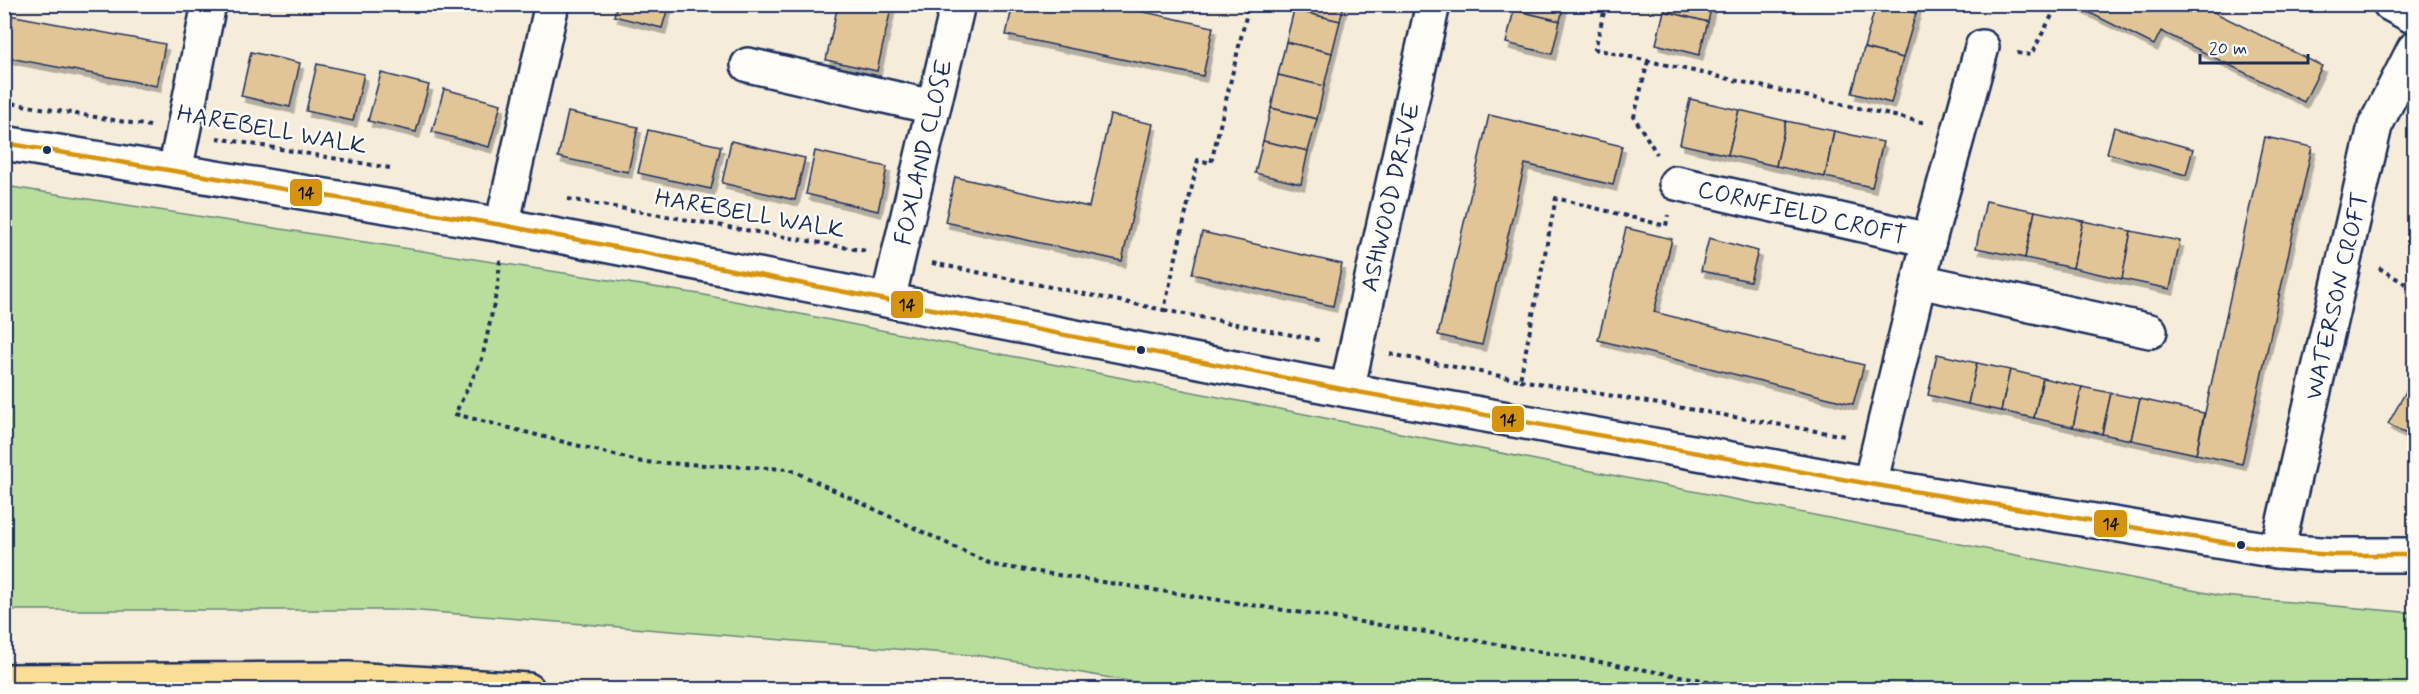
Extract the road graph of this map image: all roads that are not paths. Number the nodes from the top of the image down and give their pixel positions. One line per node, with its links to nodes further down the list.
1 (209, 4): 12 (street)
2 (552, 4): 14 (street)
3 (958, 4): 10 (street, FOXLAND CLOSE)
4 (1433, 4): 19 (street, ASHWOOD DRIVE)
5 (2390, 4): 6 (street)
6 (2415, 17)
7 (1982, 48): 15 (street, CORNFIELD CROFT)
8 (2415, 49): 21 (street, WATERSON CROFT)
9 (748, 65): 10 (street)
10 (933, 107): 17 (street, FOXLAND CLOSE)
11 (4, 143): 12 (street)
12 (175, 171): 14 (street)
13 (1676, 183): 15 (street, CORNFIELD CROFT)
14 (502, 225): 17 (street)
15 (1929, 240): 16 (street, CORNFIELD CROFT)
16 (1919, 281): 18 (street, CORNFIELD CROFT); 20 (street, CORNFIELD CROFT)
17 (888, 300): 19 (street)
18 (2150, 332)
19 (1347, 390): 20 (street)
20 (1869, 484): 21 (street)
21 (2277, 551): 22 (street)
22 (2415, 555)
23 (4, 681): 24 (highway)
24 (528, 690)

